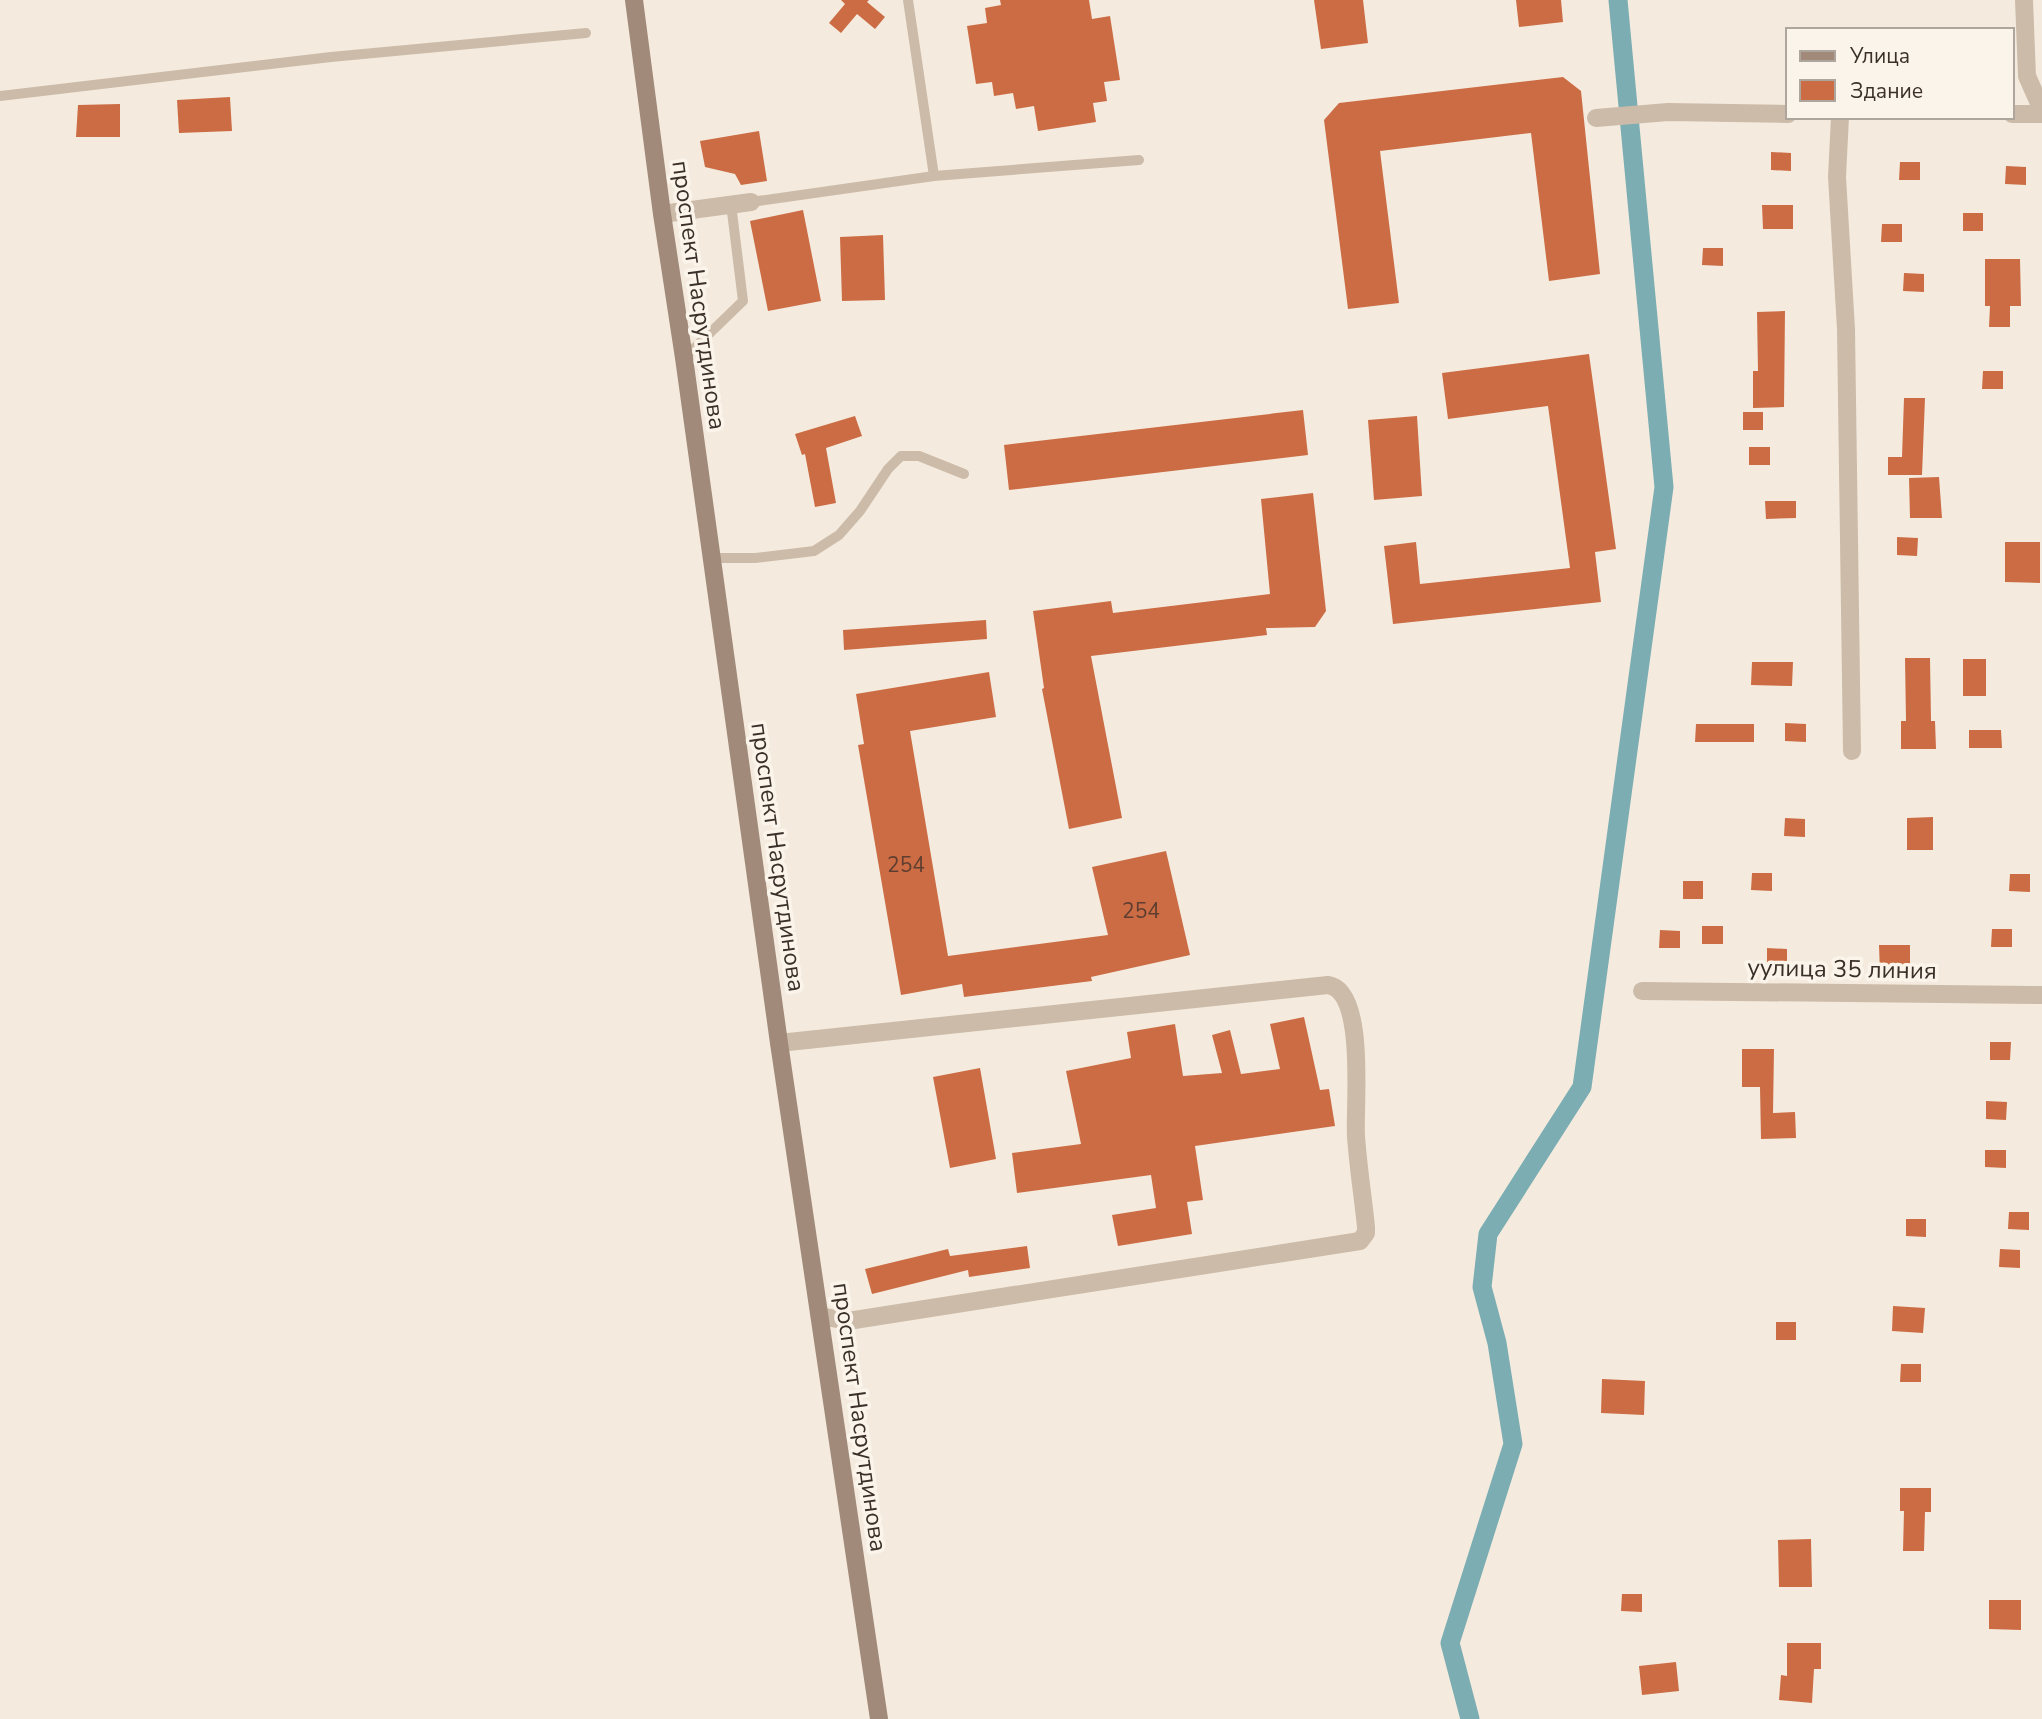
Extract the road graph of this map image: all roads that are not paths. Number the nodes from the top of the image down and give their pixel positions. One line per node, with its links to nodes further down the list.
1 (634, 0): 15 (main road, проспект Насрутдинова)
2 (908, 0): 12 (lane)
3 (2024, 0): 6 (street)
4 (586, 33): 5 (lane)
5 (0, 96)
6 (2042, 112): 8 (street)
7 (1786, 114): 9 (street)
8 (2014, 114)
9 (1596, 118)
10 (1840, 119): 19 (street)
11 (1139, 160): 12 (lane)
12 (934, 176): 13 (lane)
13 (751, 202): 14 (street)
14 (731, 204): 15 (street); 16 (lane)
15 (662, 214): 16 (main road, проспект Насрутдинова)
16 (684, 358): 18 (main road, проспект Насрутдинова)
17 (964, 474): 18 (lane)
18 (712, 558): 22 (main road, проспект Насрутдинова)
19 (1852, 751)
20 (1642, 991): 21 (street, уулица 35 линия)
21 (2042, 996)
22 (779, 1043): 23 (main road, проспект Насрутдинова); 23 (street)
23 (820, 1316): 24 (main road, проспект Насрутдинова)
24 (879, 1719)

